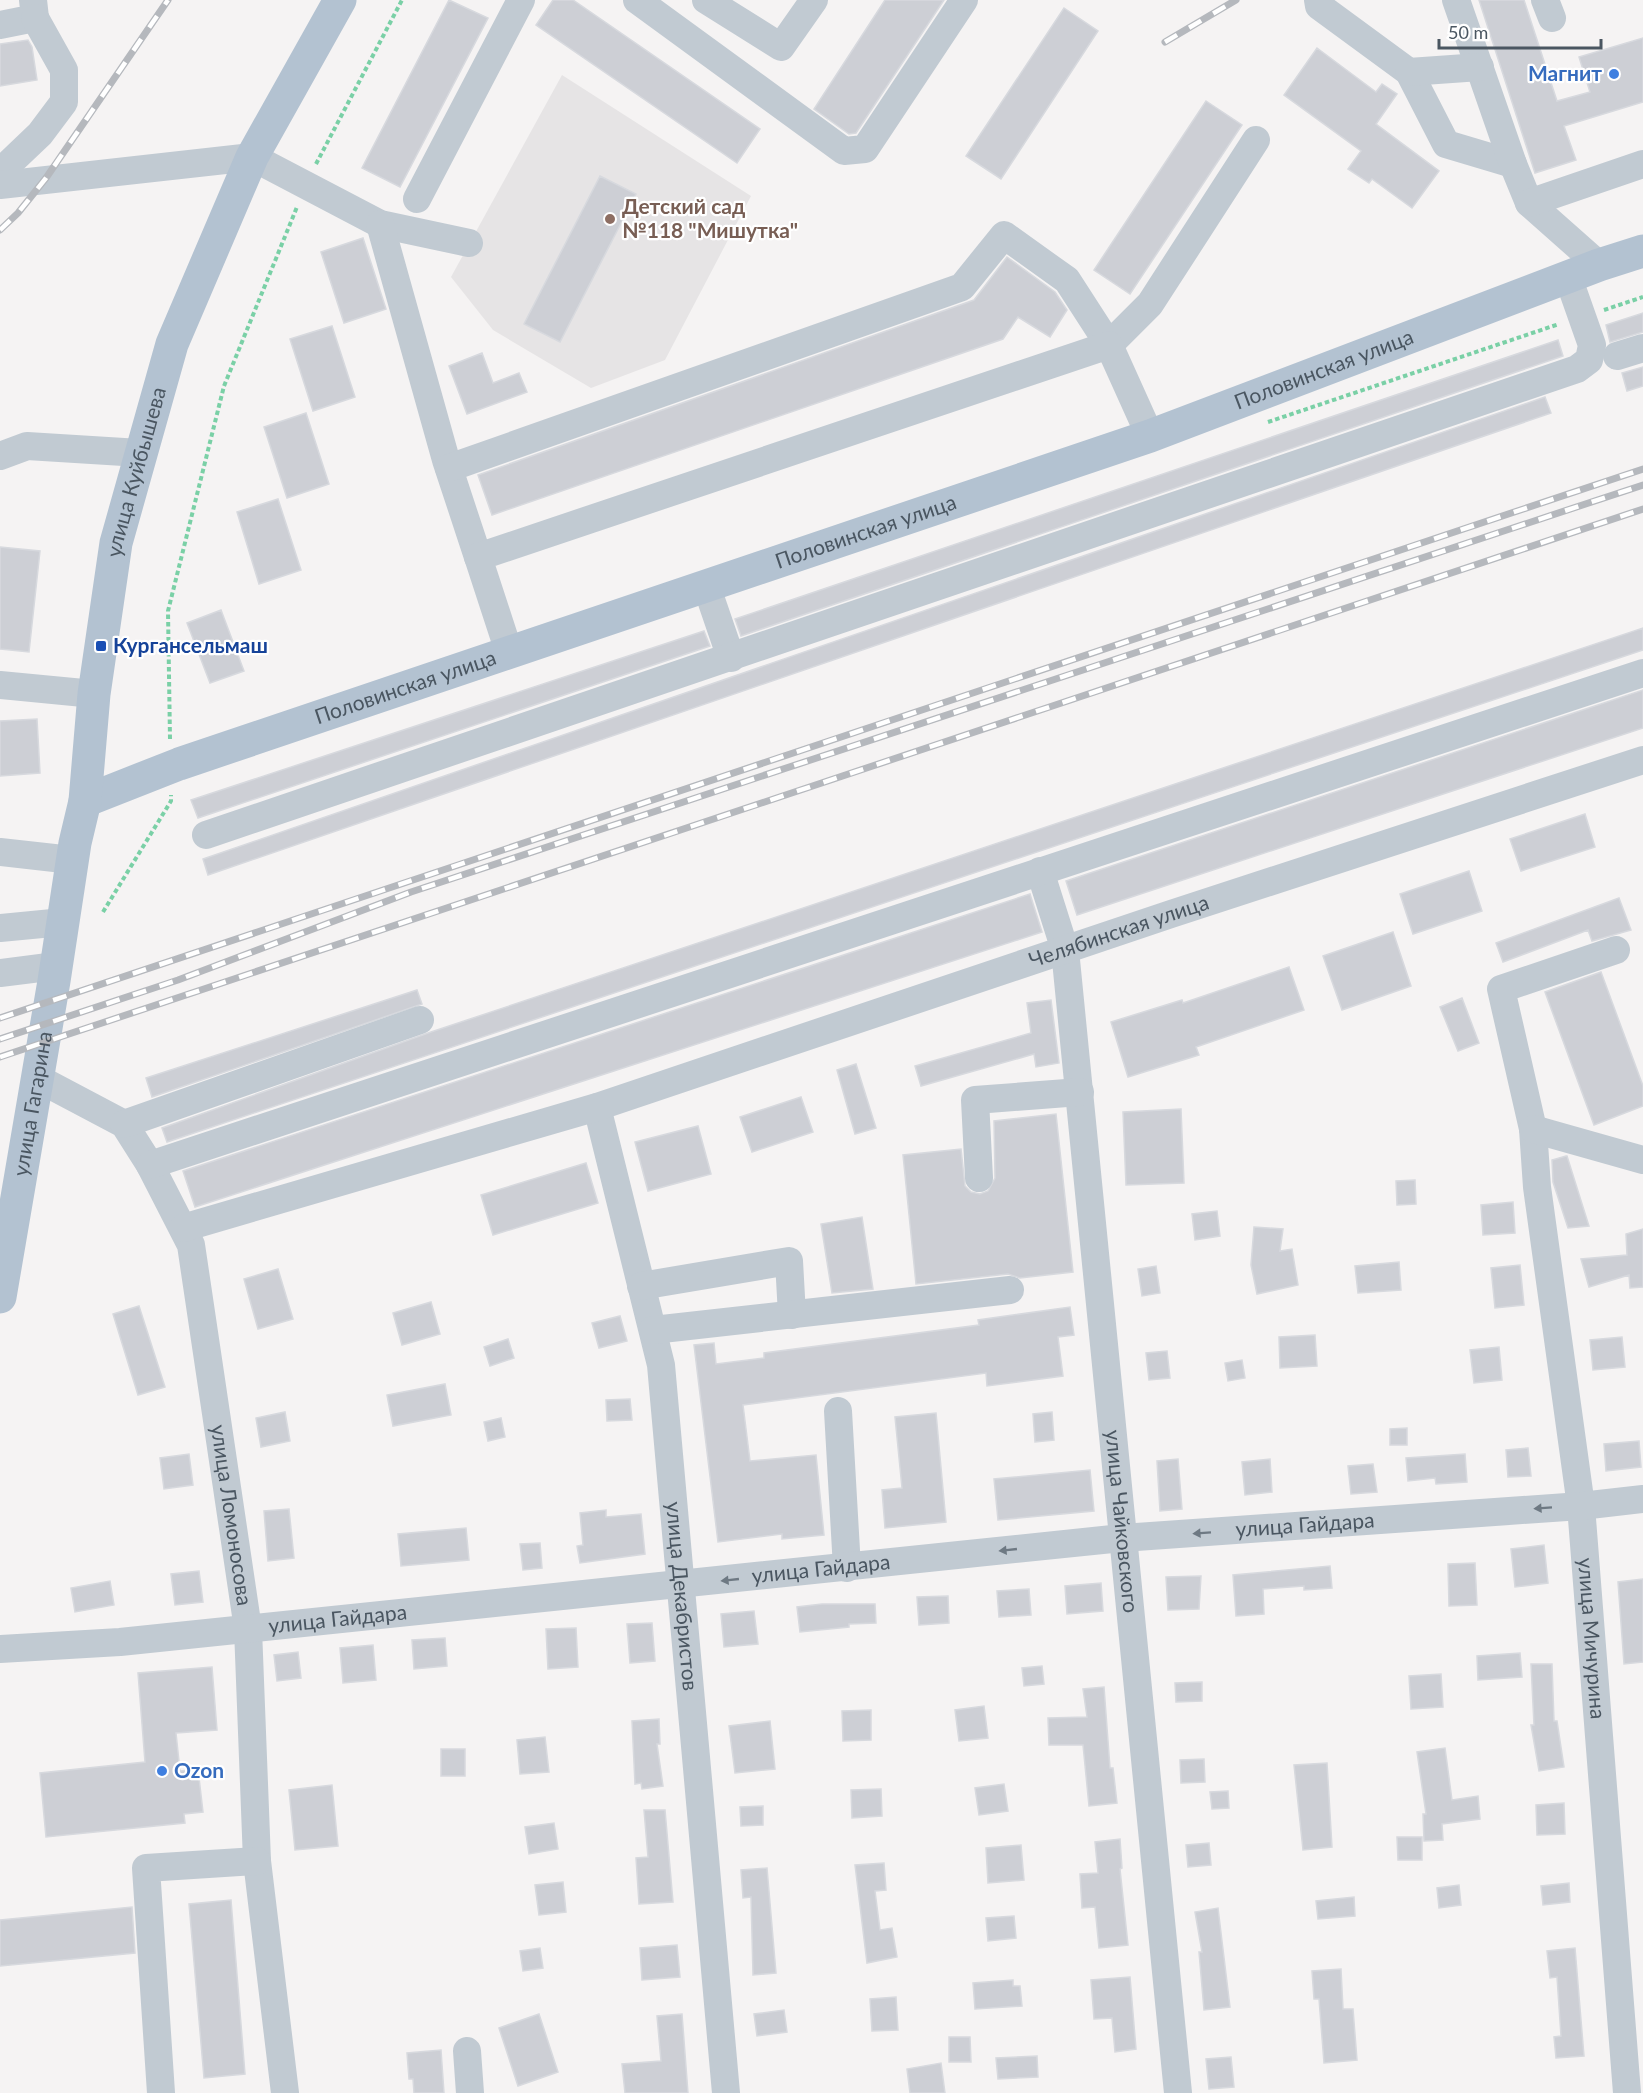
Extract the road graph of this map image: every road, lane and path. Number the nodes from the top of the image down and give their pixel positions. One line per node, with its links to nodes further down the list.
1 (340, 0): 15 (main road, улица Куйбышева)
2 (402, 0): 20 (path)
3 (521, 0): 21 (street)
4 (637, 0): 7 (street)
5 (706, 0): 6 (street)
6 (814, 0)
7 (964, 0)
8 (1318, 0): 13 (street)
9 (1456, 0): 12 (street)
10 (34, 9): 11 (street); 18 (street)
11 (0, 26)
12 (1480, 67): 13 (street); 16 (street)
13 (1409, 72): 16 (street)
14 (1256, 140): 28 (street)
15 (252, 157): 19 (street); 20 (street); 30 (main road, улица Куйбышева)
16 (1513, 164): 22 (street)
17 (1643, 164): 22 (street)
18 (0, 172)
19 (0, 184)
20 (305, 185): 23 (street); 41 (path)
21 (417, 199)
22 (1529, 203): 26 (street)
23 (380, 224): 24 (street); 32 (street)
24 (469, 243)
25 (1643, 251): 26 (main road, Половинская улица)
26 (1599, 265): 27 (main road, Половинская улица)
27 (1568, 277): 29 (main road, Половинская улица); 36 (street)
28 (1109, 345): 29 (street); 32 (street); 33 (street)
29 (1150, 436): 34 (main road, Половинская улица)
30 (140, 453): 31 (street); 39 (main road, улица Куйбышева)
31 (0, 456)
32 (449, 468): 33 (street)
33 (478, 557): 35 (street)
34 (706, 585): 35 (main road, Половинская улица); 36 (street)
35 (509, 652): 41 (main road, Половинская улица)
36 (731, 658): 43 (street)
37 (1643, 673): 46 (street)
38 (0, 685): 39 (street)
39 (94, 694): 42 (main road, улица Куйбышева)
40 (1643, 760): 50 (street, Челябинская улица)
41 (171, 767): 42 (main road, Половинская улица); 47 (path)
42 (85, 801): 45 (main road, улица Куйбышева)
43 (206, 835)
44 (0, 852): 45 (street)
45 (72, 860): 48 (main road, улица Куйбышева)
46 (1040, 872): 50 (street, улица Чайковского); 61 (street)
47 (103, 912)
48 (63, 922): 49 (street); 53 (main road, улица Куйбышева)
49 (0, 928)
50 (1065, 950): 56 (street, улица Чайковского); 57 (street, Челябинская улица)
51 (1616, 950): 59 (street, улица Мичурина)
52 (0, 973): 53 (street)
53 (55, 974): 55 (main road, улица Гагарина)
54 (420, 1020): 58 (street)
55 (37, 1078): 58 (street, улица Ломоносова); 66 (main road, улица Гагарина)
56 (1080, 1092): 62 (street); 72 (street, улица Чайковского)
57 (597, 1107): 63 (street, Челябинская улица); 64 (street, улица Декабристов)
58 (124, 1124): 61 (street, улица Ломоносова)
59 (1533, 1129): 60 (street); 71 (street, улица Мичурина)
60 (1643, 1160)
61 (150, 1164): 63 (street, улица Ломоносова)
62 (979, 1178)
63 (183, 1228): 75 (street, улица Ломоносова)
64 (642, 1286): 67 (street); 68 (street, улица Декабристов)
65 (1010, 1290): 67 (street)
66 (0, 1297)
67 (792, 1315): 68 (street)
68 (652, 1330): 74 (street, улица Декабристов)
69 (838, 1411): 73 (street)
70 (1643, 1498): 71 (street, улица Гайдара)
71 (1581, 1506): 72 (street, улица Гайдара, one-way to 72); 84 (street, улица Мичурина)
72 (1122, 1538): 73 (street, улица Гайдара, one-way to 73); 83 (street, улица Чайковского)
73 (847, 1568): 74 (street, улица Гайдара, one-way to 74)
74 (681, 1586): 75 (street, улица Гайдара); 82 (street, улица Декабристов)
75 (248, 1629): 76 (street, улица Гайдара); 77 (street, улица Ломоносова)
76 (0, 1649)
77 (257, 1861): 79 (street); 80 (street, улица Ломоносова)
78 (467, 2051): 81 (street)
79 (160, 2093)
80 (285, 2093)
81 (470, 2093)
82 (726, 2093)
83 (1178, 2093)
84 (1627, 2093)

